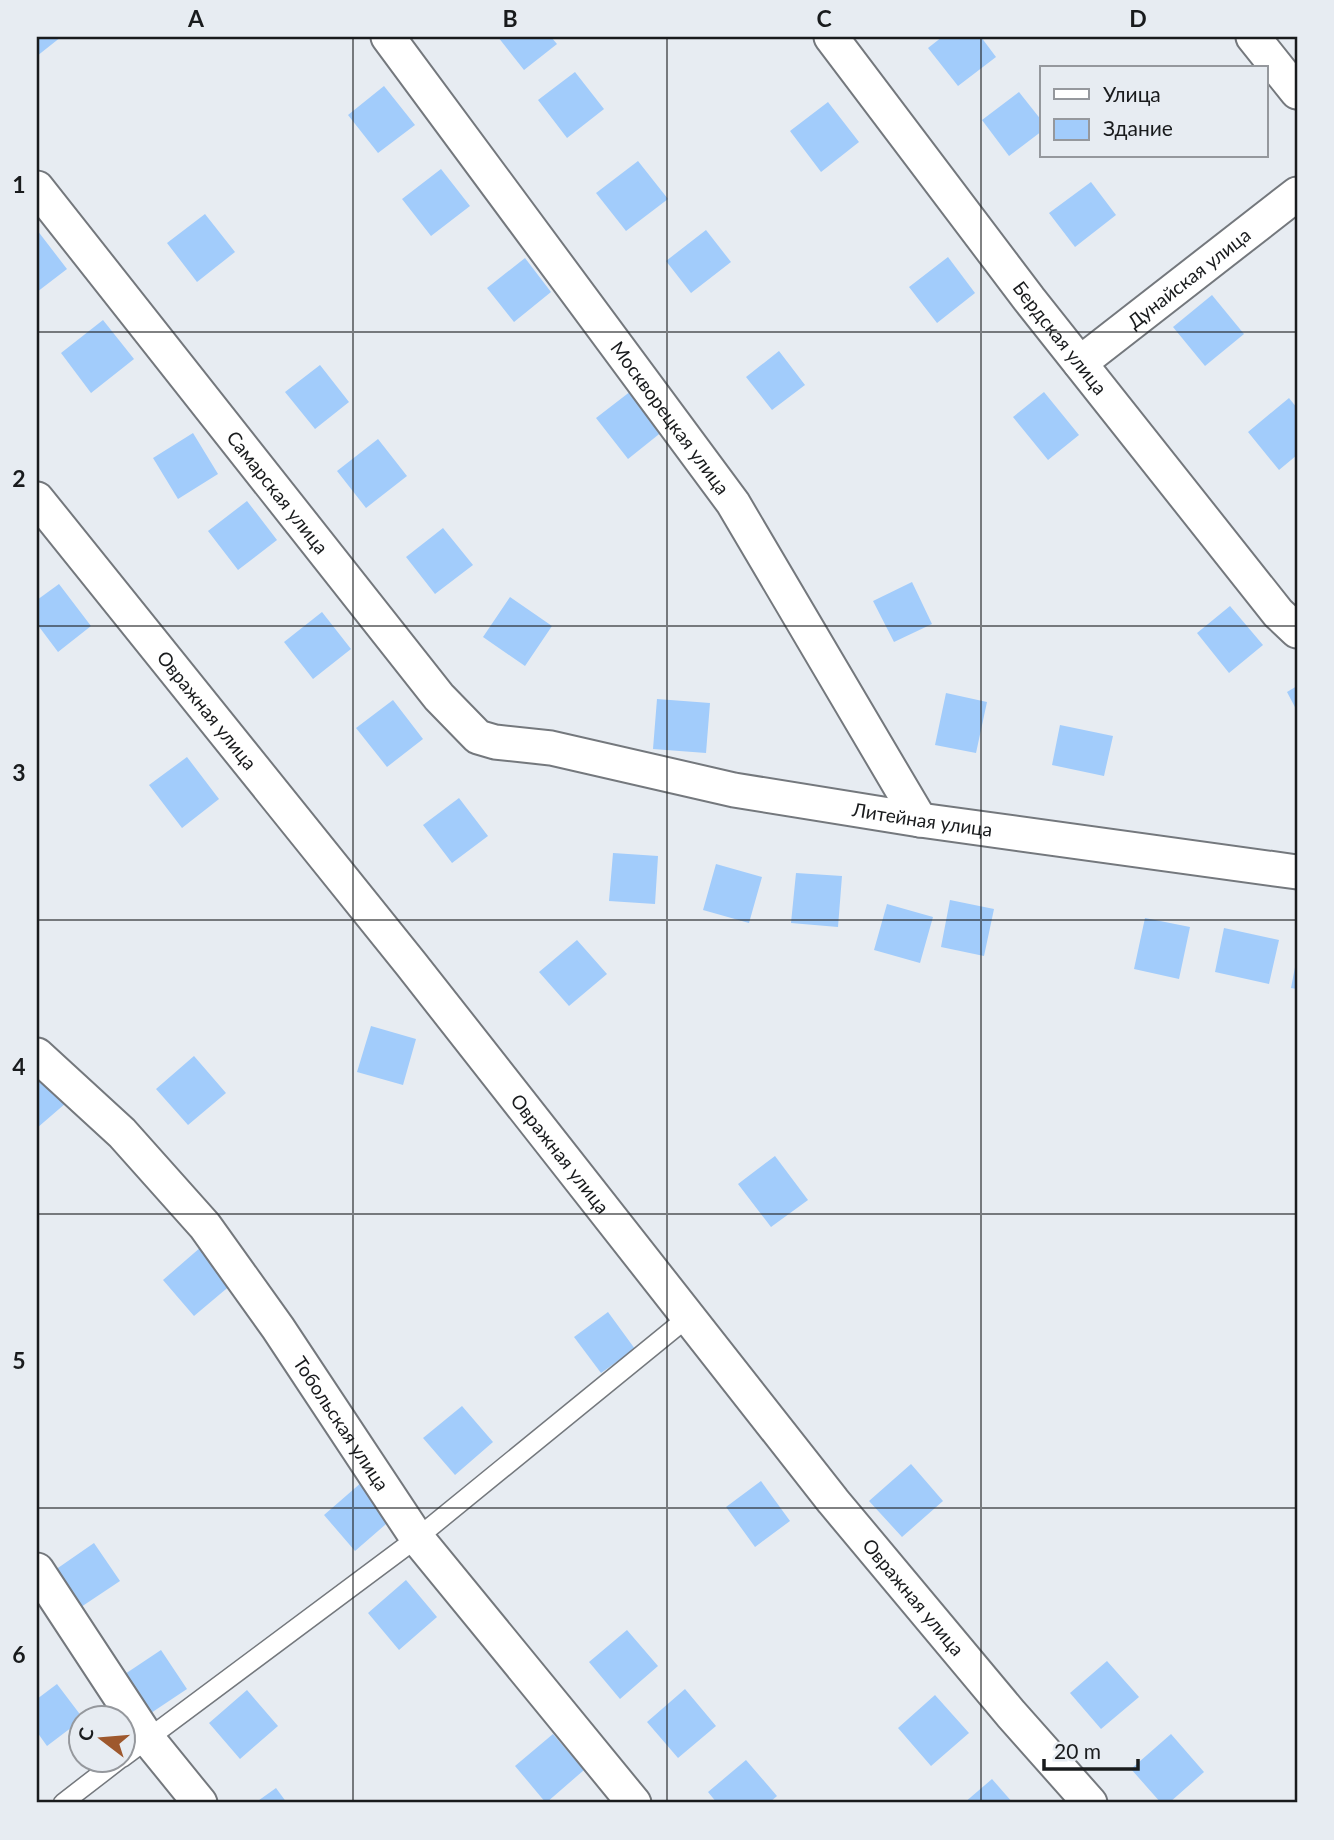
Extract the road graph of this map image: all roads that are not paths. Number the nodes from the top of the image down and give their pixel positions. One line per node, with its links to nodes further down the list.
1 (388, 37): 11 (street, Москворецкая улица)
2 (831, 37): 7 (street, Бердская улица)
3 (1253, 37): 4 (street)
4 (1297, 92)
5 (37, 188): 10 (street, Самарская улица)
6 (1297, 194): 7 (street, Дунайская улица)
7 (1080, 363): 9 (street, Бердская улица)
8 (37, 499): 14 (street, Овражная улица)
9 (1297, 631)
10 (551, 748): 11 (street, Литейная улица)
11 (920, 820): 12 (street, Литейная улица)
12 (1297, 872)
13 (37, 1055): 15 (street, Тобольская улица)
14 (687, 1318): 15 (lane); 24 (street, Овражная улица)
15 (417, 1538): 18 (lane); 23 (street, Тобольская улица)
16 (37, 1570): 17 (street)
17 (105, 1703)
18 (136, 1748)
19 (136, 1756): 22 (street)
20 (102, 1773): 21 (lane)
21 (63, 1803)
22 (200, 1803)
23 (634, 1803)
24 (1090, 1803)

